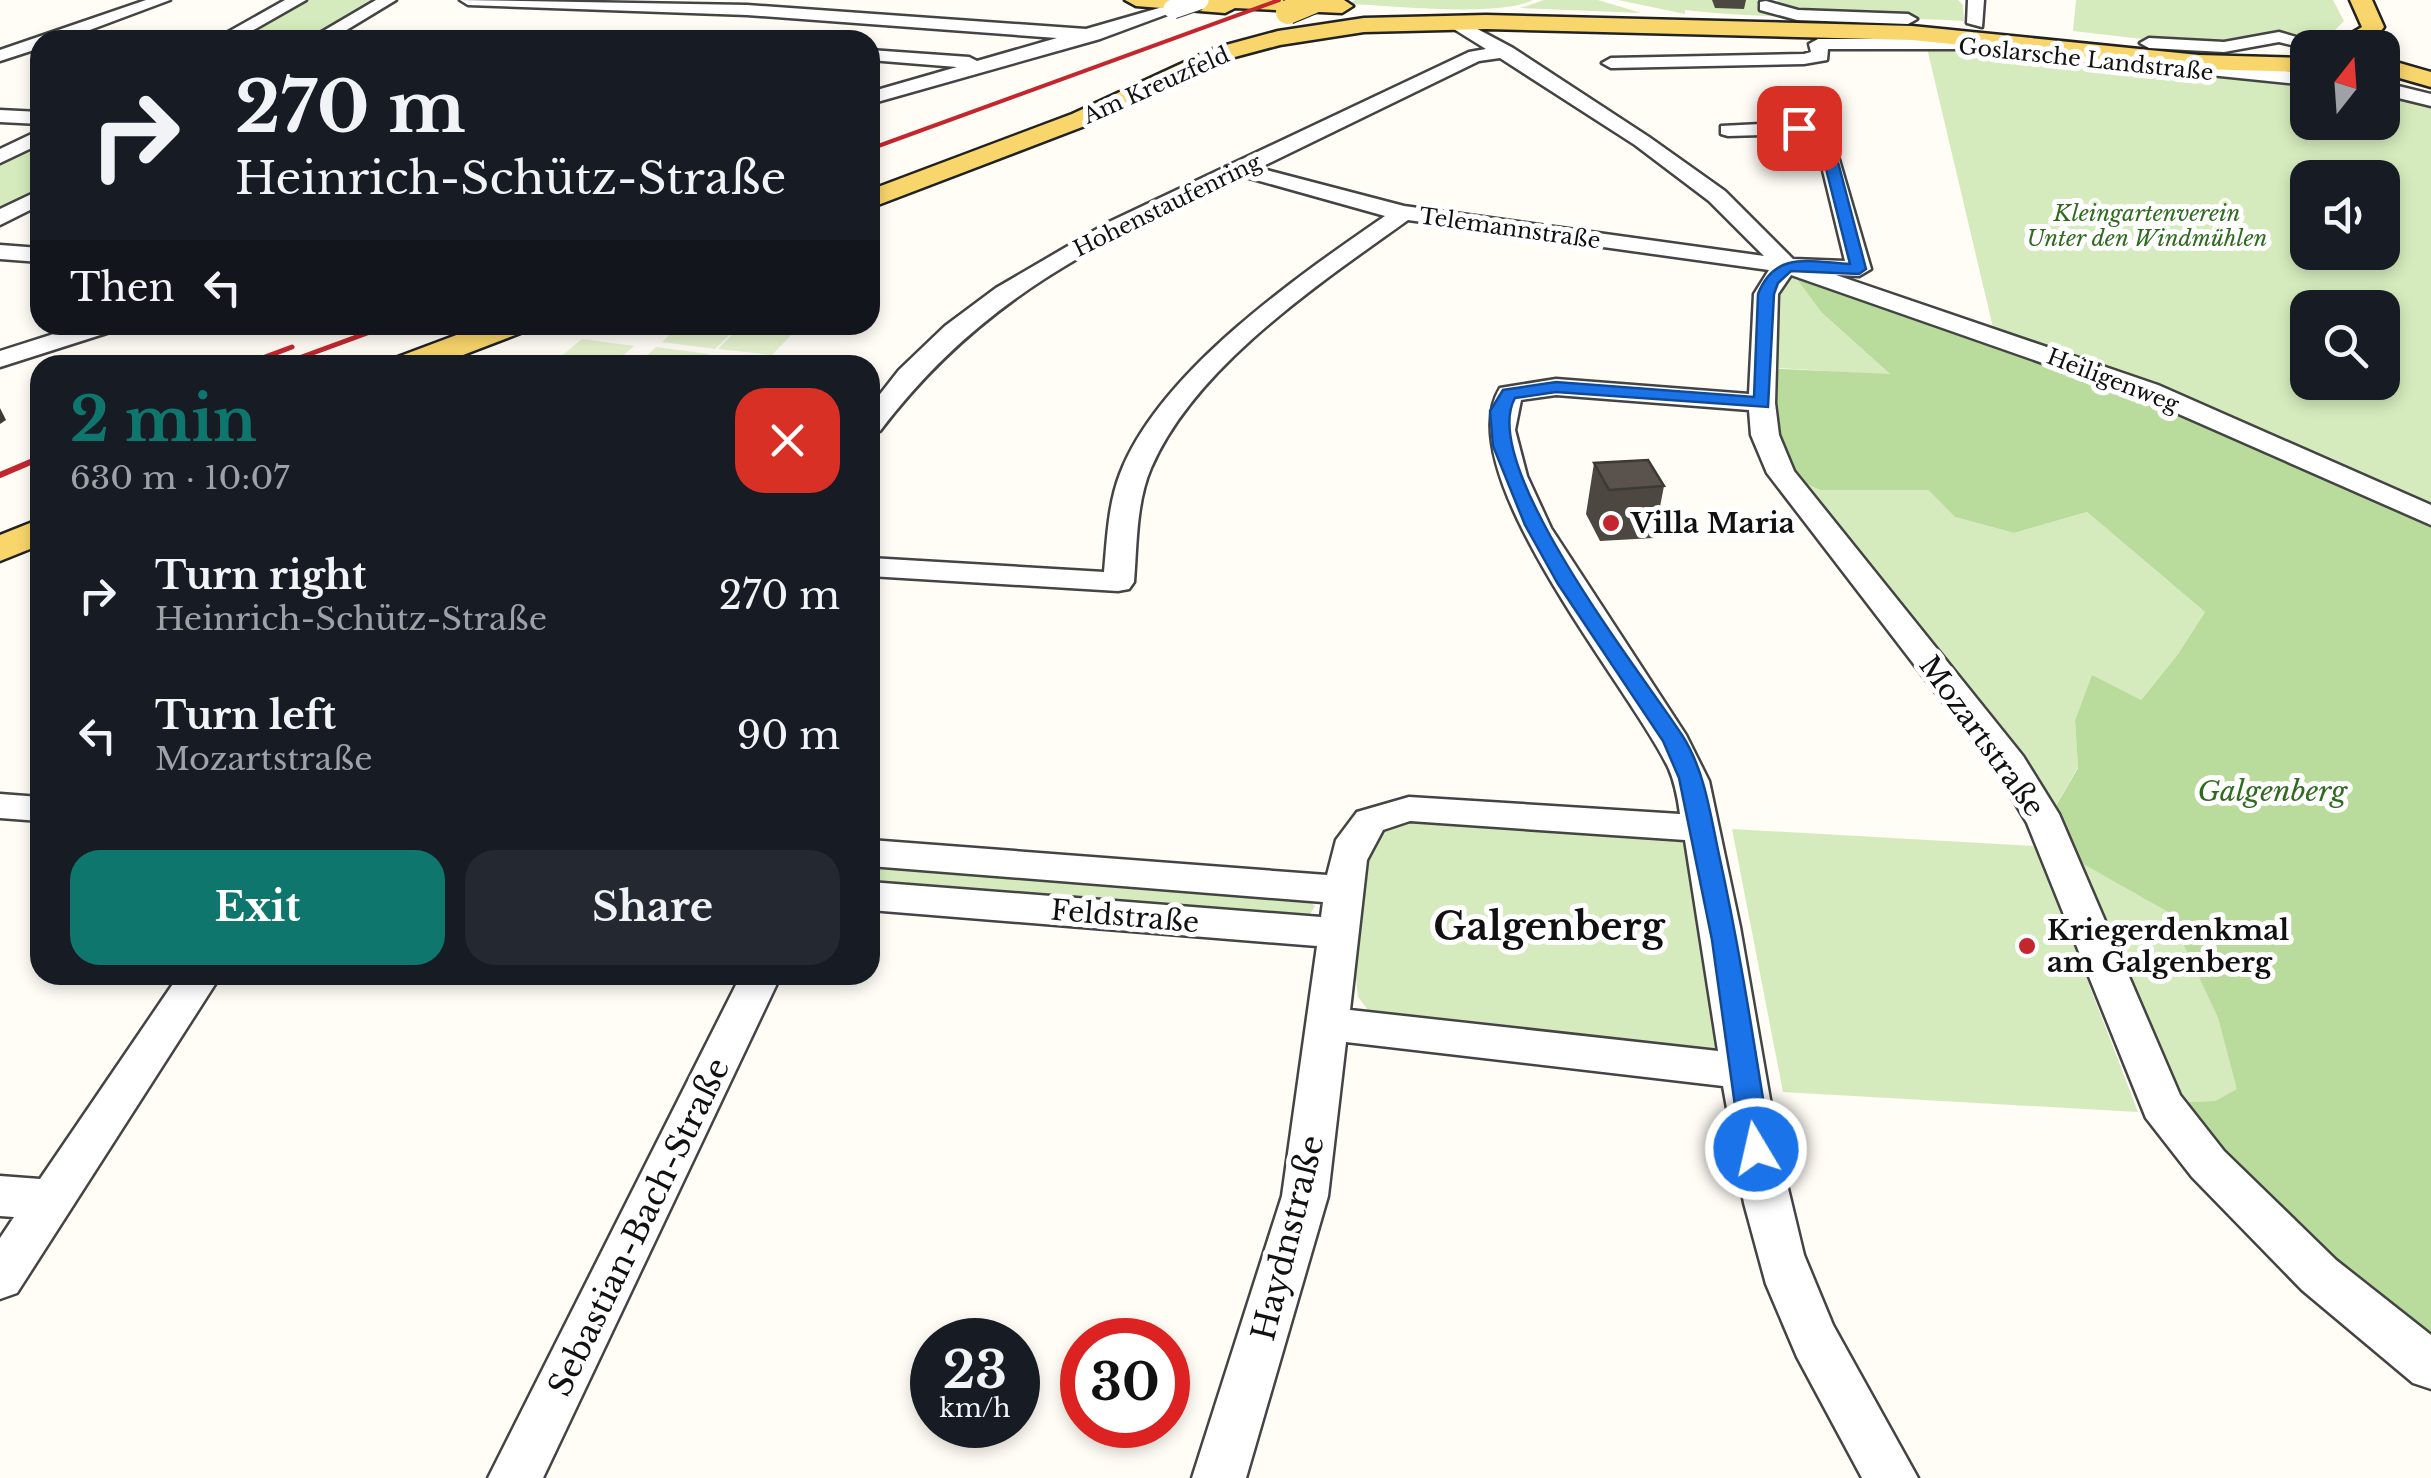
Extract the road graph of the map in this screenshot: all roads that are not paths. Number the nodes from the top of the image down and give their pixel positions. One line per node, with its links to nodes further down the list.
1 (162, 0): 18 (street)
2 (298, 0): 19 (street)
3 (388, 0): 20 (street)
4 (468, 0): 11 (street)
5 (1136, 0): 12 (main road)
6 (1201, 0): 12 (street, bridge); 13 (main road)
7 (1538, 0): 15 (main road)
8 (1613, 0): 16 (main road)
9 (1976, 0): 17 (street, Goslarsche Landstraße)
10 (2361, 0): 23 (main road)
11 (753, 5): 21 (street); 24 (street)
12 (1168, 6): 13 (main road); 24 (street); 27 (main road)
13 (1320, 6): 15 (main road); 22 (main road); 27 (main road); 50 (main road, Am Kreuzfeld)
14 (1766, 6): 17 (street, Goslarsche Landstraße)
15 (1445, 16): 16 (main road); 22 (main road, Goslarsche Landstraße); 27 (main road, Am Kreuzfeld); 31 (street)
16 (1710, 19): 32 (main road)
17 (1976, 23): 28 (street, Goslarsche Landstraße)
18 (76, 30)
19 (241, 30)
20 (335, 30)
21 (726, 30)
22 (1772, 30): 26 (main road, Goslarsche Landstraße)
23 (2371, 30)
24 (1094, 35): 37 (street)
25 (0, 37): 29 (street)
26 (1865, 37): 38 (street, Goslarsche Landstraße); 39 (main road, Goslarsche Landstraße); 41 (street, Goslarsche Landstraße)
27 (1216, 38): 50 (main road); 55 (main road, Am Kreuzfeld)
28 (2290, 40)
29 (30, 41)
30 (30, 46): 33 (street)
31 (1507, 52): 53 (street, Hohenstaufenring); 61 (street)
32 (2290, 53)
33 (0, 56)
34 (880, 56): 37 (street)
35 (2400, 56): 40 (main road)
36 (2400, 62): 43 (main road)
37 (996, 63): 45 (street)
38 (1611, 63)
39 (2290, 67)
40 (2431, 71)
41 (2290, 78)
42 (2400, 78): 43 (main road)
43 (2431, 81)
44 (2400, 92): 46 (street)
45 (880, 95)
46 (2431, 100)
47 (0, 116): 48 (street)
48 (30, 118)
49 (1728, 130): 61 (street)
50 (1015, 132): 54 (main road, Am Kreuzfeld)
51 (30, 142): 52 (street)
52 (0, 158)
53 (1238, 168): 57 (street, Telemannstraße); 69 (street, Hohenstaufenring)
54 (880, 184)
55 (880, 196)
56 (30, 202): 58 (street)
57 (1404, 213): 61 (street, Telemannstraße); 75 (street)
58 (0, 218)
59 (0, 252): 60 (street)
60 (30, 254)
61 (1787, 266): 68 (street, Mozartstraße); 71 (street, Heiligenweg)
62 (76, 335): 67 (street)
63 (486, 335): 65 (main road)
64 (523, 335): 66 (main road)
65 (433, 355)
66 (472, 355)
67 (0, 359)
68 (1762, 403): 78 (street); 89 (street, Mozartstraße)
69 (880, 413)
70 (30, 514): 72 (main road)
71 (2431, 516)
72 (0, 528)
73 (30, 536): 74 (main road)
74 (0, 549)
75 (880, 567)
76 (0, 806): 77 (street)
77 (30, 808)
78 (1700, 828): 81 (street); 85 (street)
79 (880, 855): 81 (street, Feldstraße)
80 (880, 896): 81 (street, Feldstraße)
81 (1340, 912): 84 (street, Haydnstraße)
82 (195, 985): 87 (street)
83 (756, 985): 90 (street, Sebastian-Bach-Straße)
84 (1329, 1024): 85 (street); 91 (street, Haydnstraße)
85 (1744, 1071): 92 (street)
86 (0, 1196): 87 (street)
87 (50, 1199): 88 (street)
88 (0, 1278)
89 (2431, 1366)
90 (515, 1478)
91 (1219, 1478)
92 (1891, 1478)

